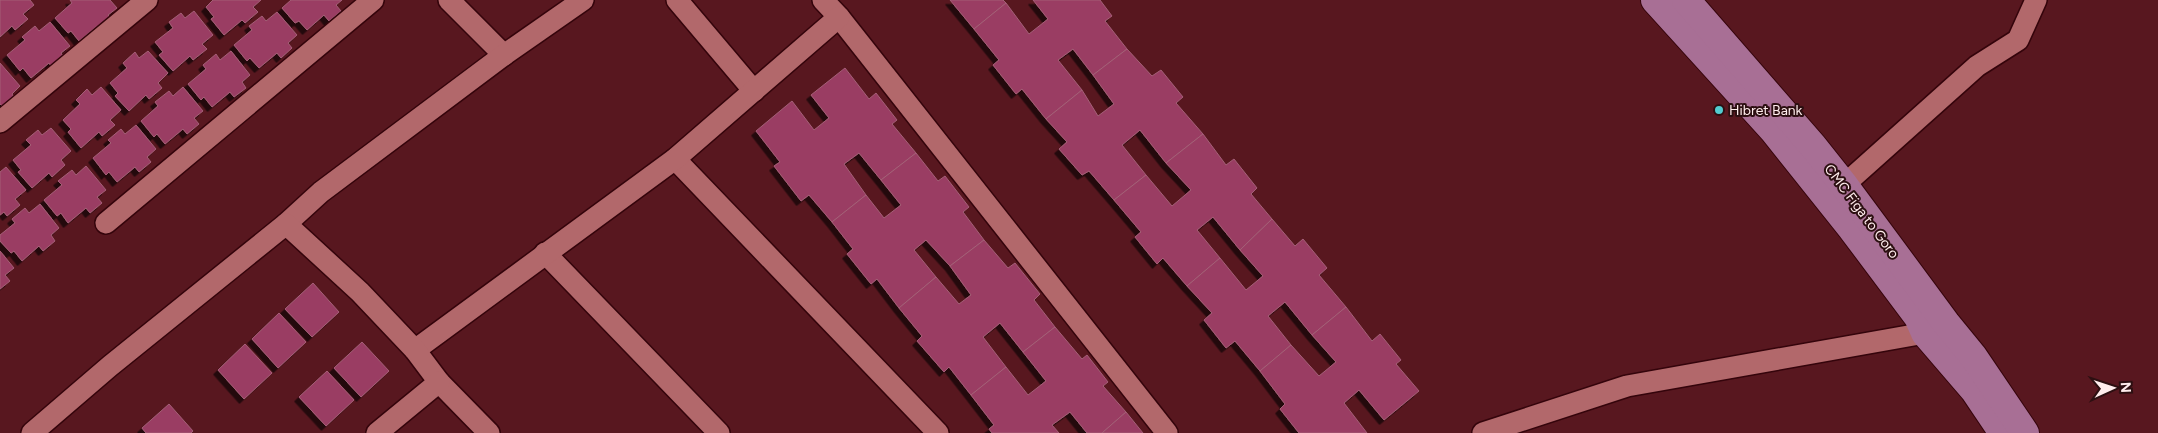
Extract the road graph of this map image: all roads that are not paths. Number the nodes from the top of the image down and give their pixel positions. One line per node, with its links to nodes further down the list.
1 (147, 0): 13 (street)
2 (373, 0): 16 (street)
3 (449, 0): 11 (street)
4 (677, 0): 12 (street)
5 (824, 0): 10 (street)
6 (1655, 0): 9 (main road)
7 (2036, 0): 15 (street)
8 (568, 4): 11 (street)
9 (1681, 12): 15 (main road, CMC Figa to Goro); 19 (main road)
10 (839, 17): 12 (street); 27 (street)
11 (504, 55): 17 (street)
12 (754, 91): 14 (street)
13 (0, 122)
14 (675, 159): 18 (street); 26 (street)
15 (1844, 185): 19 (main road, CMC Figa to Goro)
16 (106, 222)
17 (286, 224): 20 (street); 22 (street)
18 (545, 253): 20 (street); 25 (street)
19 (1935, 328): 28 (street); 29 (main road); 30 (main road, CMC Figa to Goro)
20 (415, 350): 21 (street)
21 (439, 382): 23 (street); 24 (street)
22 (32, 433)
23 (377, 433)
24 (489, 433)
25 (719, 433)
26 (938, 433)
27 (1167, 433)
28 (1483, 433)
29 (2003, 433)
30 (2025, 433)

